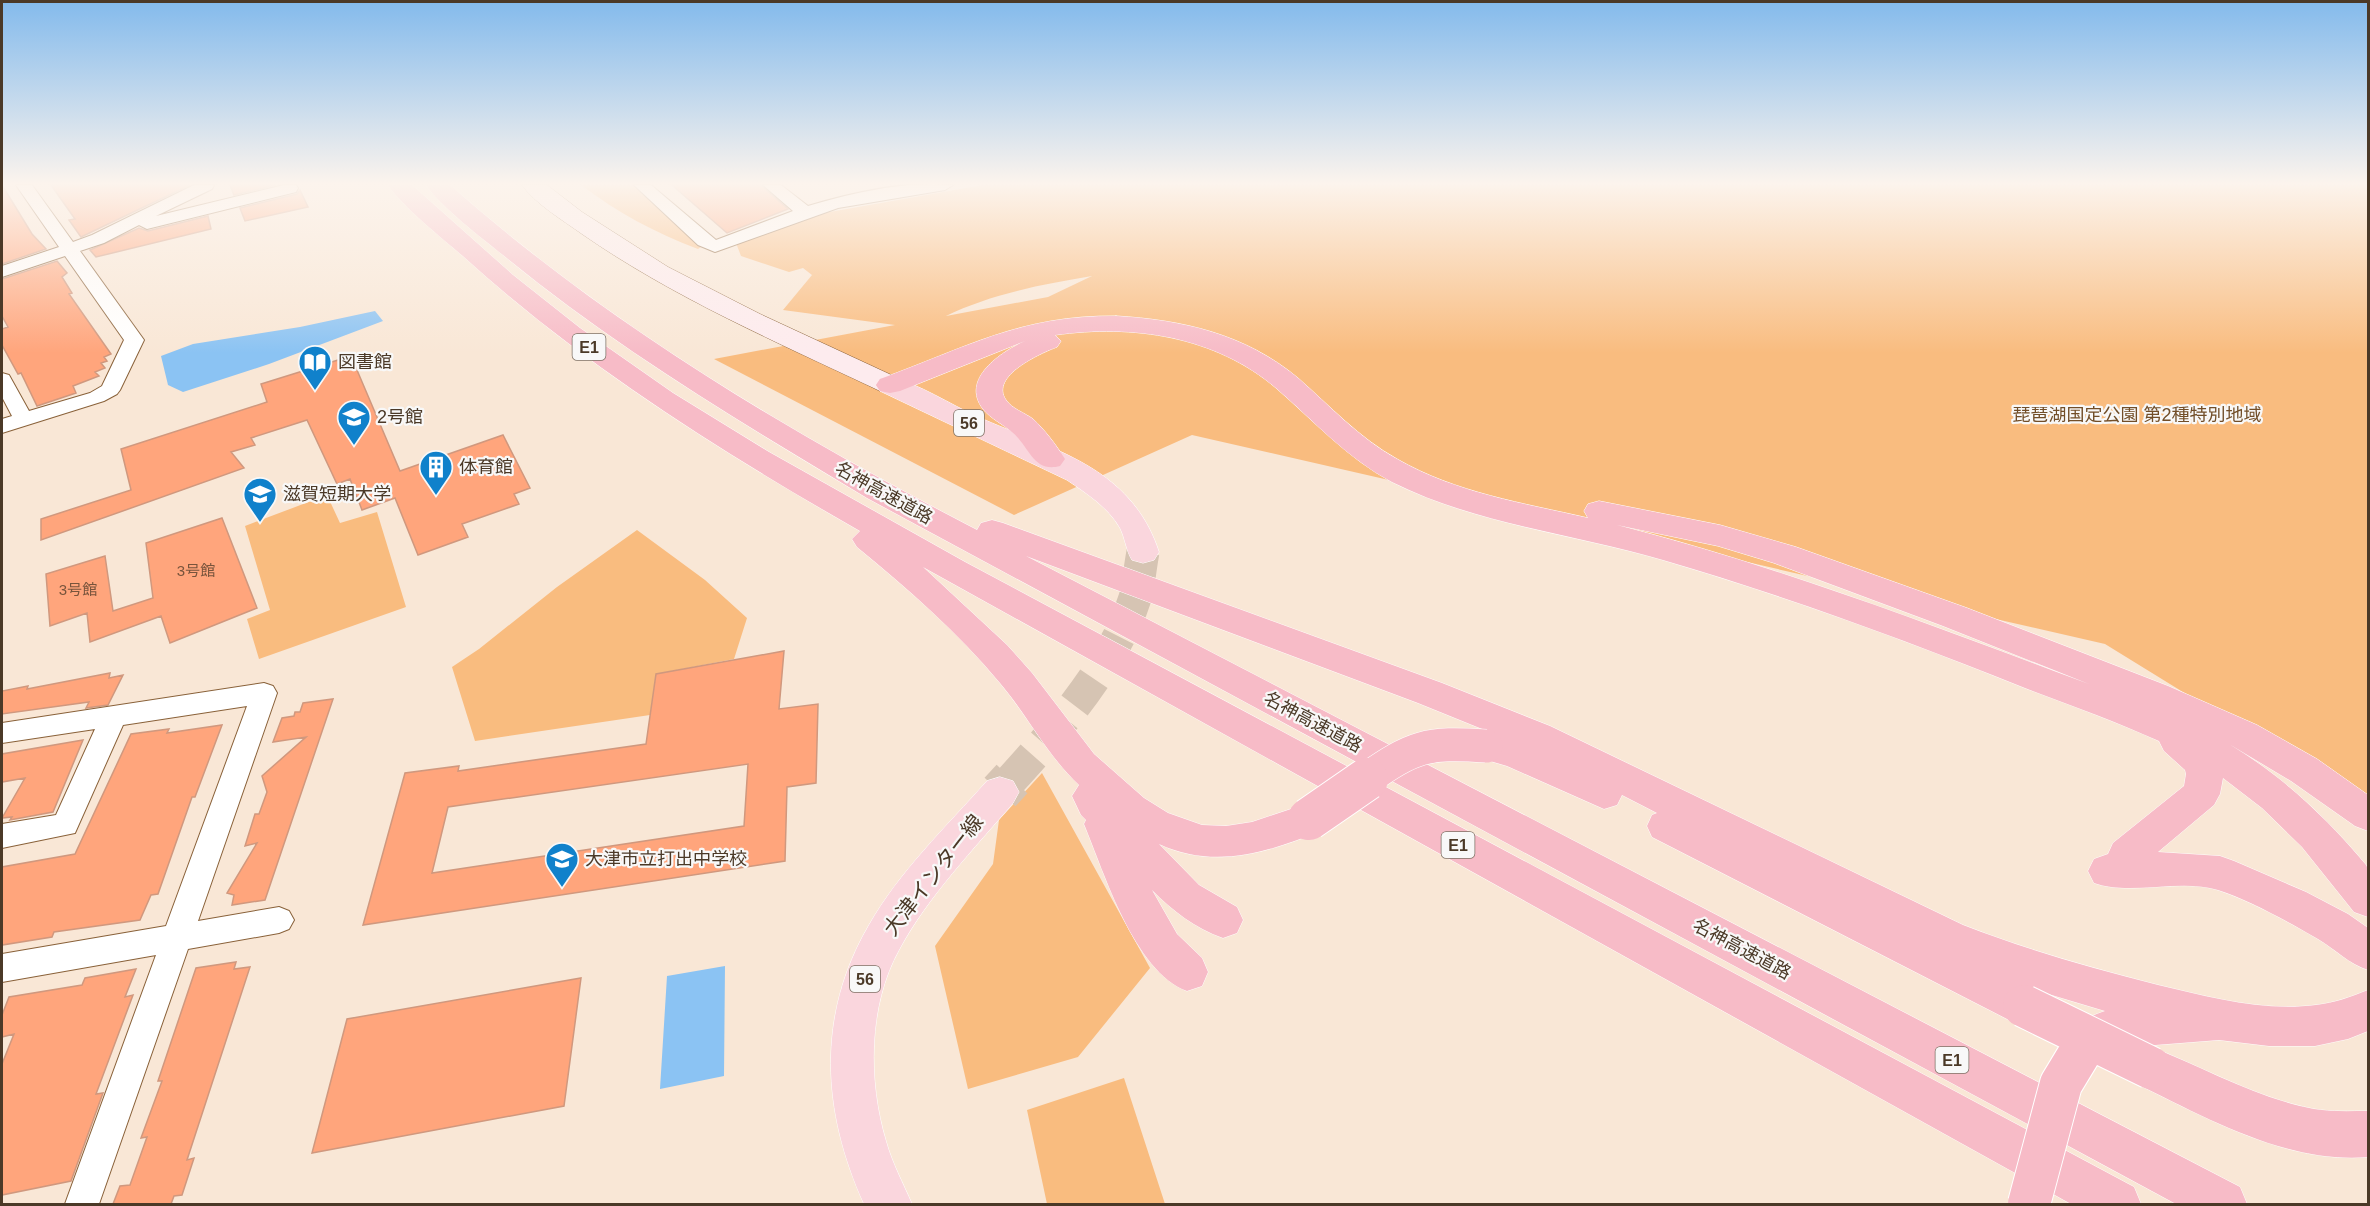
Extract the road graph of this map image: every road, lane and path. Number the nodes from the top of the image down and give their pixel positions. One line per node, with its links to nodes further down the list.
1 (64, 241): 8 (street)
2 (90, 241): 8 (street)
3 (461, 241): 17 (highway, 名神高速道路 / E1)
4 (500, 241): 11 (highway, 名神高速道路 / E1)
5 (607, 241): 13 (street)
6 (705, 241): 7 (street)
7 (730, 241)
8 (70, 250): 9 (street); 14 (street)
9 (2, 272)
10 (1132, 326): 13 (highway); 16 (highway); 19 (highway)
11 (665, 362): 36 (highway); 42 (highway, 名神高速道路 / E1)
12 (2, 379): 14 (street)
13 (890, 385): 16 (main road, 56); 19 (highway)
14 (24, 420): 15 (street)
15 (2, 426)
16 (1050, 459): 18 (main road, 56)
17 (799, 482): 22 (highway); 41 (highway, 名神高速道路 / E1)
18 (1143, 552)
19 (2157, 711): 25 (highway); 27 (highway); 28 (highway); 32 (highway)
20 (114, 716): 21 (street); 26 (street); 31 (street)
21 (2, 733)
22 (1074, 756): 24 (highway); 37 (highway, bridge)
23 (1000, 792): 39 (main road, 大津インター線 / 56)
24 (1094, 804): 30 (highway); 34 (highway)
25 (2368, 814)
26 (2, 836)
27 (2368, 862)
28 (2368, 900)
29 (279, 920): 31 (street)
30 (1223, 920)
31 (177, 938): 33 (street); 38 (street)
32 (2368, 951)
33 (2, 968)
34 (1187, 972)
35 (2368, 1010): 36 (highway)
36 (2219, 1020): 40 (highway, bridge)
37 (2368, 1134)
38 (82, 1204)
39 (888, 1204)
40 (2029, 1204)
41 (2117, 1204)
42 (2223, 1204)

